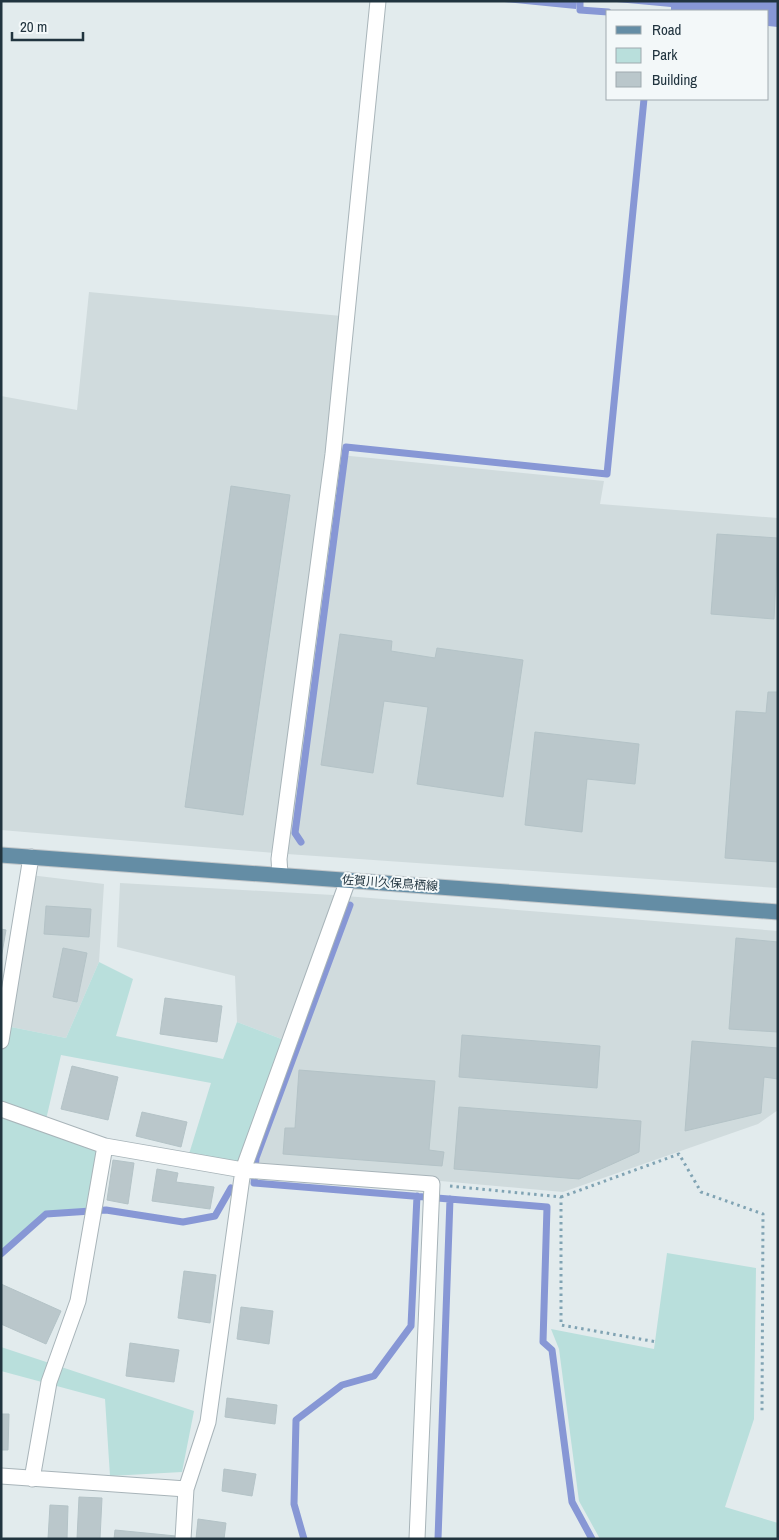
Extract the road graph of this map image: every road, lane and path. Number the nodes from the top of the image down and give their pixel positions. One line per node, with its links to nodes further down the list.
1 (378, 1): 4 (street)
2 (1, 855): 3 (main road, 佐賀川久保鳥栖線)
3 (31, 857): 4 (main road, 佐賀川久保鳥栖線); 7 (street)
4 (280, 875): 5 (main road, 佐賀川久保鳥栖線)
5 (348, 880): 6 (main road, 佐賀川久保鳥栖線); 10 (street)
6 (778, 912)
7 (1, 1041)
8 (1, 1109): 9 (street)
9 (105, 1146): 10 (street); 16 (street)
10 (243, 1170): 11 (street); 17 (street)
11 (432, 1184): 12 (path); 19 (street)
12 (561, 1197): 13 (path); 14 (path)
13 (657, 1342)
14 (762, 1412)
15 (1, 1476): 16 (street)
16 (32, 1479): 17 (street)
17 (186, 1489): 18 (street)
18 (183, 1539)
19 (417, 1539)

